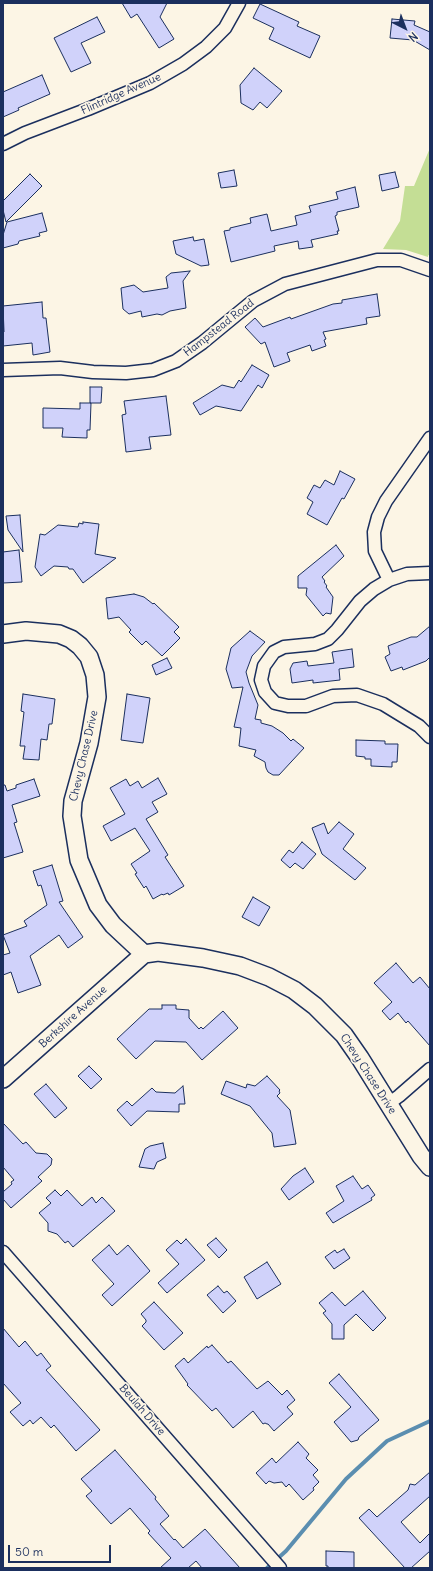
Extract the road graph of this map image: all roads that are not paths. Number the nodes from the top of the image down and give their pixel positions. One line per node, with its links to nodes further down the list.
1 (239, 3): 2 (street, Flintridge Avenue)
2 (3, 144)
3 (430, 270): 4 (street, Hampstead Road)
4 (3, 370)
5 (430, 438): 7 (street)
6 (430, 573): 7 (street)
7 (389, 580): 9 (street)
8 (3, 634): 10 (main road, Chevy Chase Drive)
9 (430, 736)
10 (144, 954): 12 (main road, Berkshire Avenue); 13 (main road, Chevy Chase Drive)
11 (430, 1069): 13 (street)
12 (3, 1079)
13 (388, 1104): 14 (main road, Chevy Chase Drive)
14 (430, 1167)
15 (3, 1252): 16 (street, Beulah Drive)
16 (280, 1568)

